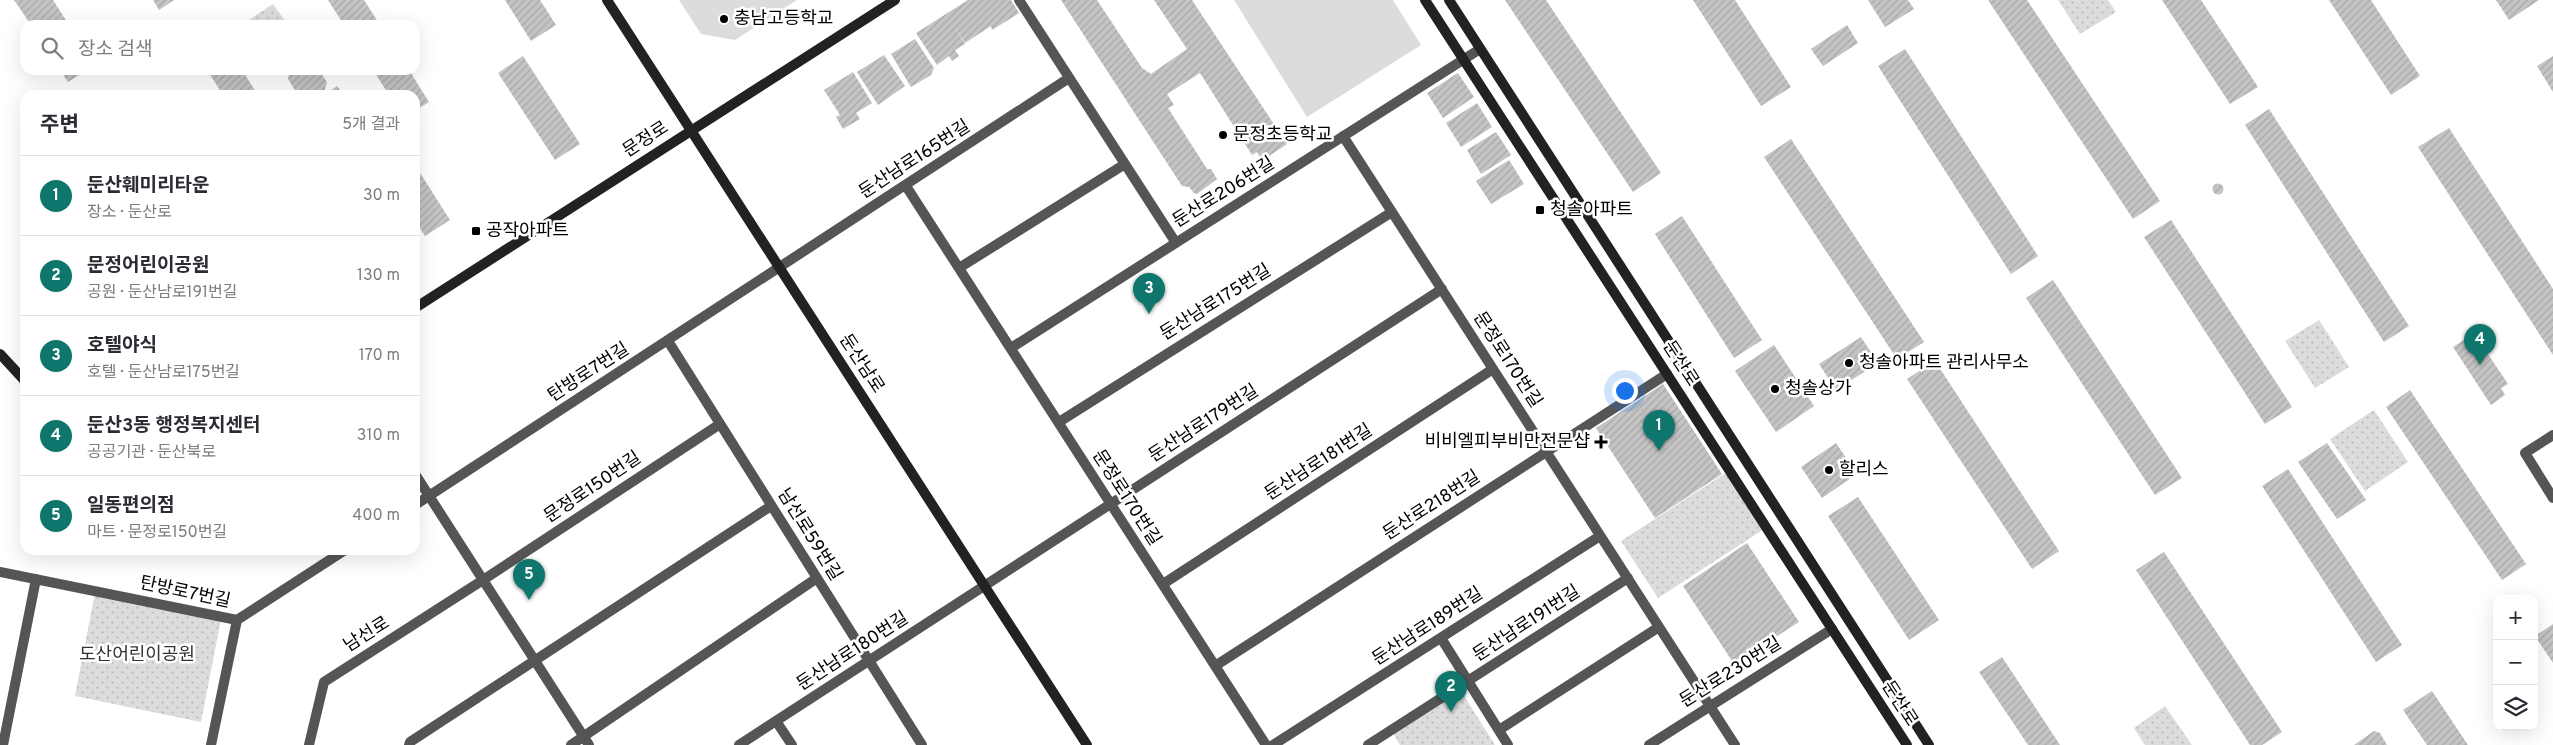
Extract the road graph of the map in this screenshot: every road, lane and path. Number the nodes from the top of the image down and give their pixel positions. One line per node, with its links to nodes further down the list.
1 (606, 0): 9 (main road, 둔산남로)
2 (895, 0): 9 (main road, 문정로)
3 (1019, 0): 8 (street)
4 (1426, 0): 7 (main road, 둔산로)
5 (1449, 0): 6 (main road, 둔산로)
6 (1480, 49): 7 (street, 둔산로206번길); 72 (main road, 둔산로)
7 (1464, 60): 10 (street, 둔산로206번길); 23 (main road, 둔산로)
8 (1069, 78): 11 (street); 12 (street, 둔산남로165번길)
9 (691, 131): 15 (main road, 둔산남로); 18 (main road, 문정로)
10 (1343, 136): 13 (street, 문정로170번길); 14 (street, 둔산로206번길)
11 (1125, 164): 14 (street); 16 (street)
12 (906, 186): 15 (street, 둔산남로165번길); 16 (street, 문정로170번길)
13 (1392, 212): 17 (street, 문정로170번길); 25 (street, 둔산남로175번길)
14 (1176, 243): 20 (street, 둔산로206번길)
15 (780, 268): 19 (street, 탄방로7번길); 43 (main road, 둔산남로)
16 (959, 268): 20 (street, 문정로170번길)
17 (1442, 289): 22 (street, 문정로170번길); 33 (street, 둔산남로179번길)
18 (420, 305)
19 (668, 341): 26 (street, 남선로59번길); 30 (street, 탄방로7번길)
20 (1011, 348): 25 (street, 문정로170번길)
21 (0, 354): 24 (main road)
22 (1493, 369): 28 (street, 문정로170번길); 42 (street, 둔산남로181번길)
23 (1667, 374): 28 (street, 둔산로218번길); 46 (main road, 둔산로)
24 (20, 376)
25 (1058, 422): 33 (street, 문정로170번길)
26 (720, 424): 34 (street, 남선로59번길); 41 (street, 문정로150번길)
27 (2553, 435): 31 (street)
28 (1546, 452): 35 (street, 문정로170번길); 50 (street, 둔산로218번길)
29 (420, 482): 30 (street)
30 (429, 496): 32 (street, 탄방로7번길); 41 (street)
31 (2553, 498)
32 (420, 502)
33 (1111, 503): 42 (street, 문정로170번길); 43 (street, 둔산남로179번길)
34 (771, 506): 38 (street, 남선로59번길); 48 (street)
35 (1600, 536): 39 (street, 문정로170번길); 47 (street, 둔산남로189번길)
36 (337, 555): 44 (street, 탄방로7번길)
37 (0, 572): 40 (street, 탄방로7번길)
38 (817, 578): 49 (street, 남선로59번길); 55 (street)
39 (1628, 578): 45 (street, 문정로170번길); 51 (street, 둔산남로191번길)
40 (36, 579): 44 (street, 탄방로7번길); 56 (street)
41 (484, 580): 48 (street); 58 (street, 남선로)
42 (1163, 584): 50 (street, 문정로170번길)
43 (984, 585): 49 (street, 둔산남로180번길); 64 (main road, 둔산남로)
44 (237, 620): 57 (street)
45 (1659, 627): 52 (street, 문정로170번길); 54 (street)
46 (1832, 628): 52 (street, 둔산로230번길); 71 (main road, 둔산로)
47 (1441, 638): 51 (street); 66 (street, 둔산남로189번길)
48 (535, 660): 55 (street); 59 (street)
49 (869, 661): 53 (street, 둔산남로180번길); 63 (street, 남선로59번길)
50 (1215, 666): 65 (street, 문정로170번길)
51 (1468, 681): 54 (street); 67 (street, 둔산남로191번길)
52 (1710, 706): 69 (street, 둔산로230번길); 70 (street, 문정로170번길)
53 (776, 721): 61 (street, 둔산남로180번길); 62 (street)
54 (1499, 730): 68 (street)
55 (586, 741): 60 (street)
56 (3, 745)
57 (211, 745)
58 (309, 745)
59 (410, 745)
60 (571, 745)
61 (738, 745)
62 (792, 745)
63 (922, 745)
64 (1087, 745)
65 (1266, 745)
66 (1273, 745)
67 (1368, 745)
68 (1508, 745)
69 (1649, 745)
70 (1735, 745)
71 (1907, 745)
72 (1929, 745)

